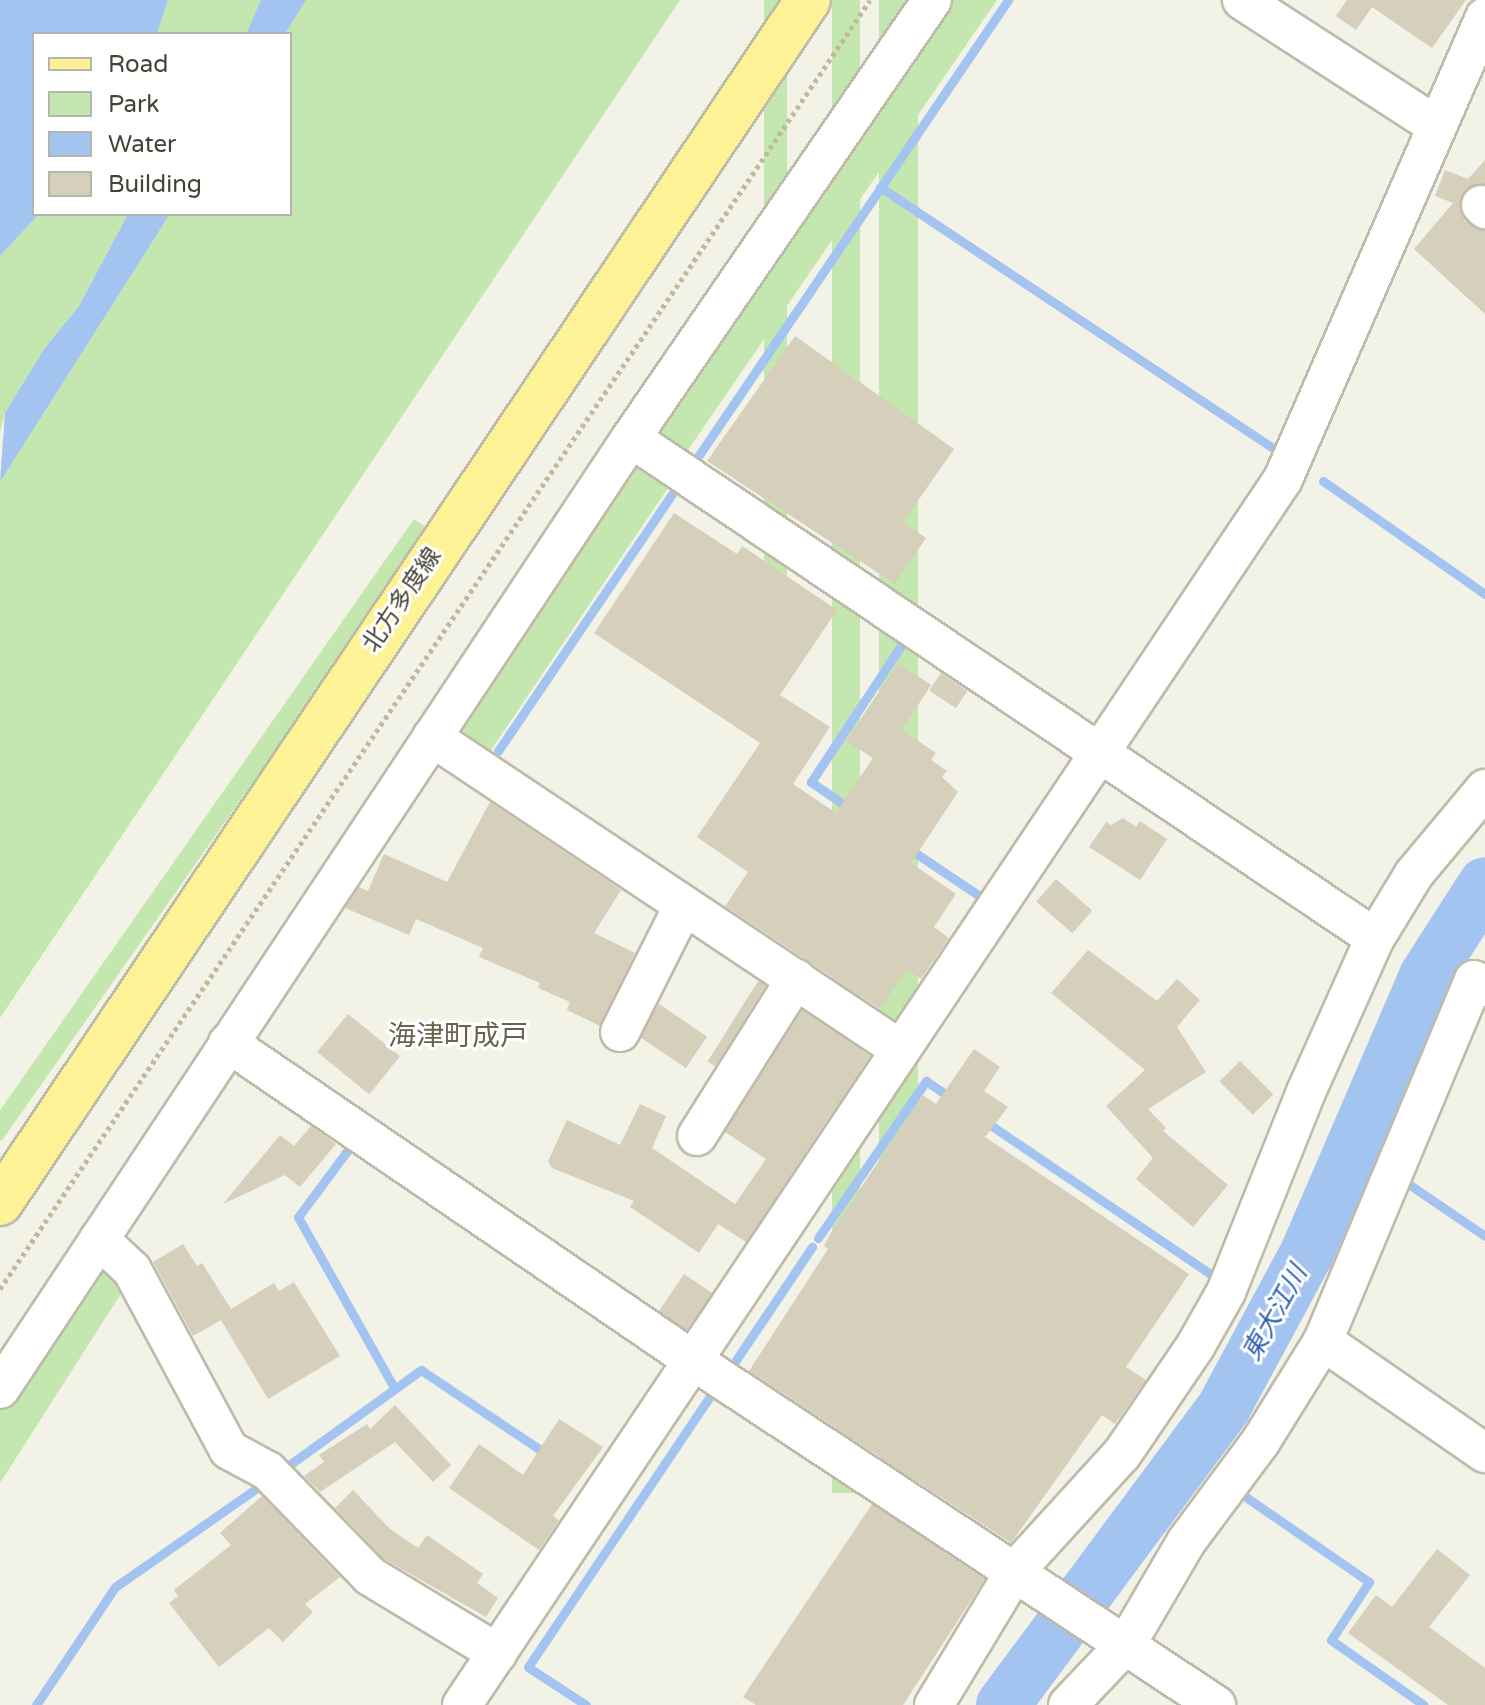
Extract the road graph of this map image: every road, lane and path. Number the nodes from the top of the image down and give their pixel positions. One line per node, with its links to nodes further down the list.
1 (808, 0): 19 (main road, 北方多度線)
2 (870, 0): 21 (path)
3 (932, 0): 7 (street)
4 (1242, 0): 6 (street)
5 (1485, 17): 6 (street)
6 (1434, 124): 9 (street)
7 (631, 438): 8 (street); 9 (street)
8 (432, 737): 11 (street); 16 (street)
9 (1099, 753): 12 (street); 17 (street)
10 (1485, 789): 12 (street)
11 (684, 905): 14 (street); 15 (street)
12 (1375, 938): 26 (street)
13 (1481, 976): 22 (street)
14 (796, 979): 17 (street); 18 (street)
15 (620, 1032)
16 (228, 1043): 20 (street); 23 (street)
17 (898, 1048): 23 (street)
18 (697, 1136)
19 (0, 1203)
20 (99, 1239): 24 (street); 28 (street)
21 (0, 1289)
22 (1323, 1341): 25 (street); 27 (street)
23 (691, 1359): 26 (street); 28 (street)
24 (0, 1389)
25 (1485, 1453)
26 (1023, 1576): 27 (street); 30 (street)
27 (1115, 1636): 31 (street); 32 (street)
28 (497, 1653): 29 (street)
29 (462, 1705)
30 (934, 1705)
31 (1068, 1705)
32 (1216, 1705)

